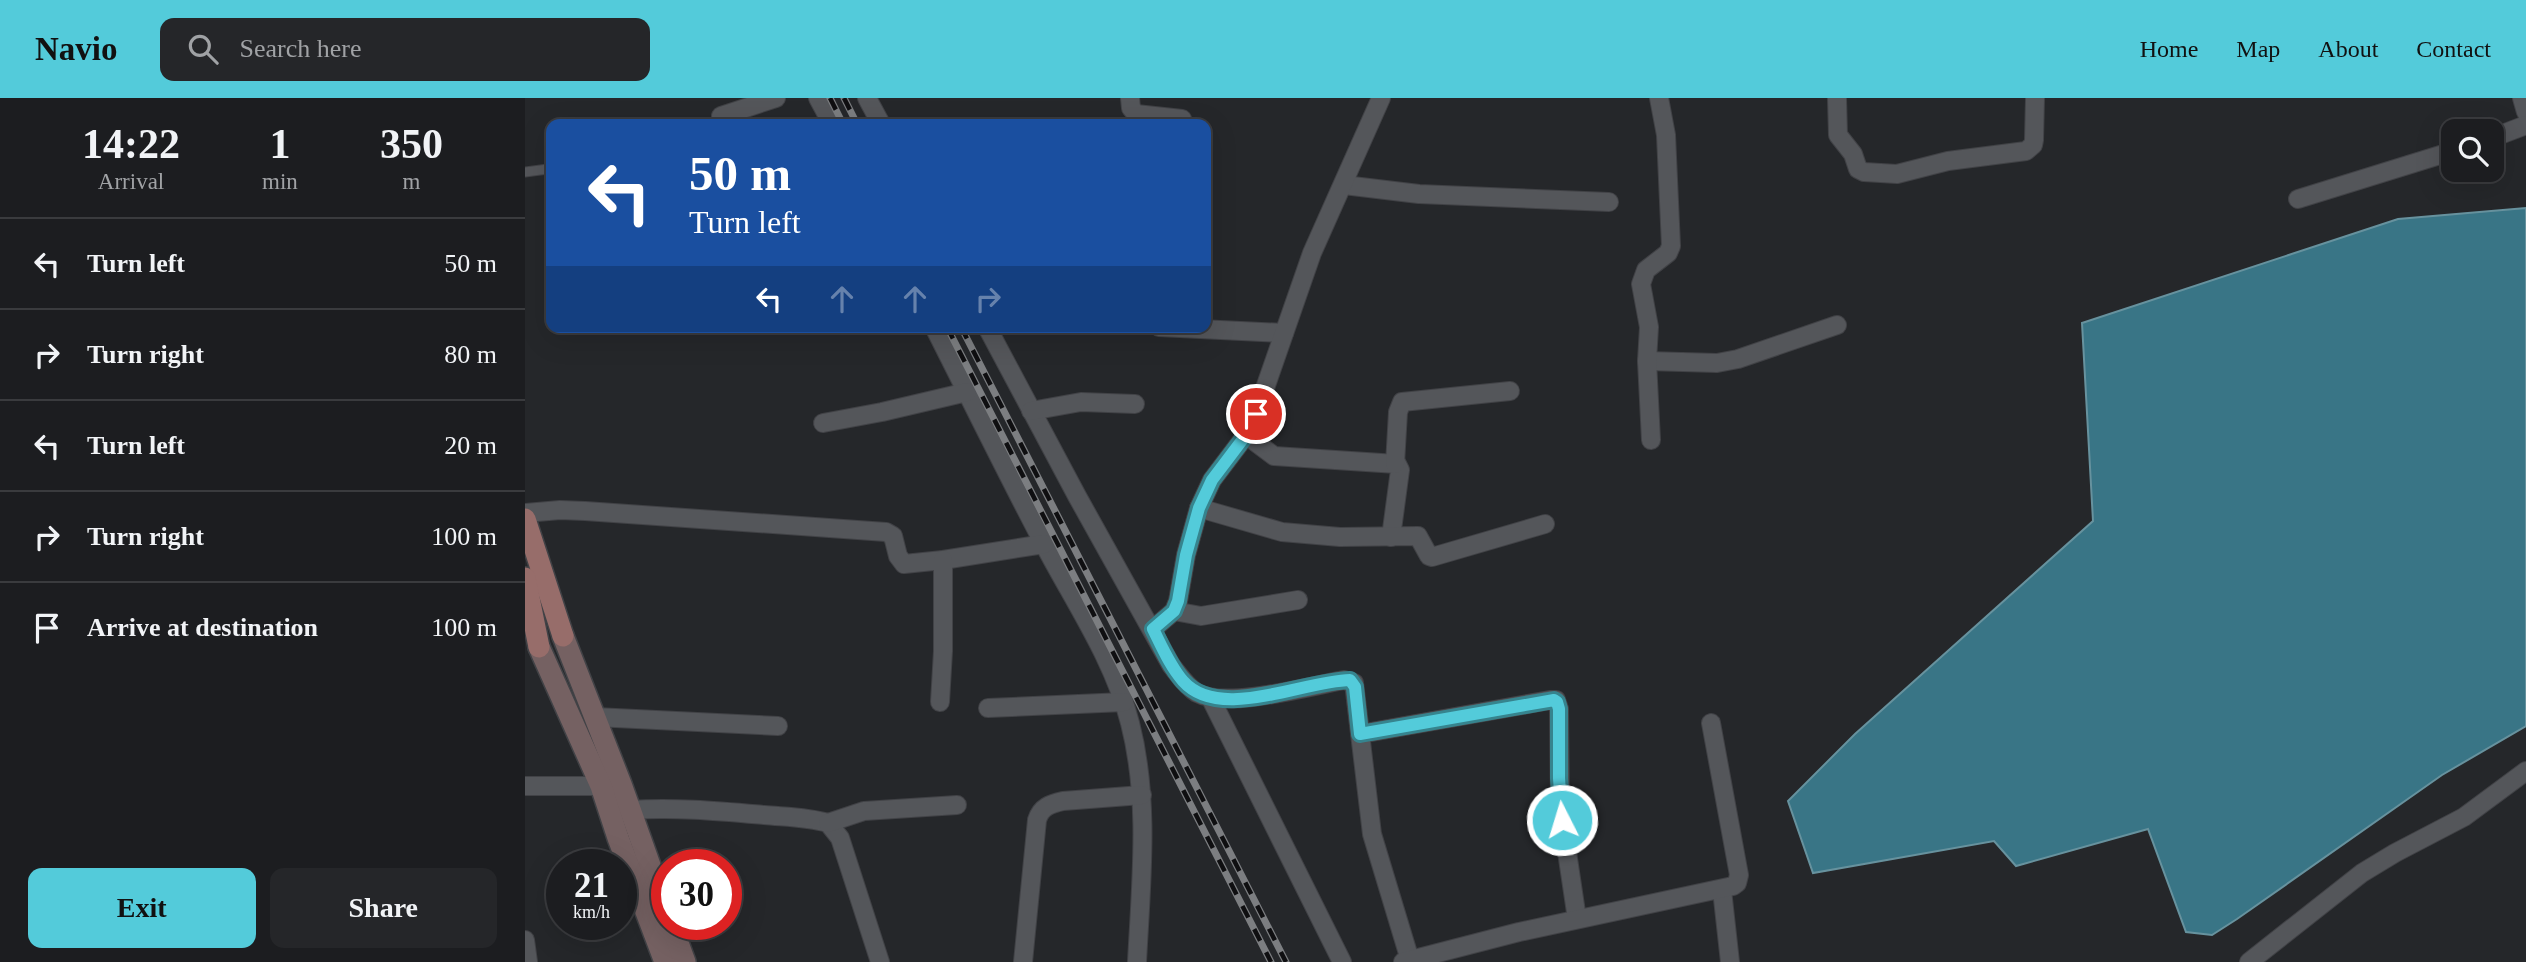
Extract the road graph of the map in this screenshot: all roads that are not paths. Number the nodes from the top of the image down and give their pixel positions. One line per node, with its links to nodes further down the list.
1 (776, 98): 11 (street)
2 (818, 98): 12 (street)
3 (867, 98): 13 (street)
4 (1130, 98): 14 (street)
5 (1381, 98): 20 (street)
6 (1658, 98): 28 (street)
7 (1837, 98): 8 (street)
8 (2035, 98)
9 (2522, 98): 10 (street)
10 (2526, 112)
11 (721, 116)
12 (829, 119)
13 (878, 119)
14 (1182, 119)
15 (2526, 125): 16 (street)
16 (2504, 133)
17 (2441, 155): 21 (street)
18 (546, 169): 19 (lane)
19 (525, 172)
20 (1344, 185): 22 (street); 27 (street)
21 (2298, 199)
22 (1609, 202)
23 (1837, 325): 28 (street)
24 (1211, 329): 27 (street)
25 (937, 333): 30 (street)
26 (989, 333): 32 (street)
27 (1284, 333): 34 (street)
28 (1647, 361): 35 (street)
29 (1510, 391): 36 (street)
30 (967, 392): 33 (street); 42 (street)
31 (1135, 404): 32 (street)
32 (1031, 411): 48 (street)
33 (823, 423)
34 (1246, 435): 36 (street); 37 (street)
35 (1651, 440)
36 (1395, 464): 41 (street)
37 (1199, 508): 41 (street); 46 (street)
38 (525, 513): 43 (street)
39 (525, 519): 49 (main road)
40 (1545, 524): 41 (street)
41 (1391, 537)
42 (1044, 544): 43 (street); 53 (street)
43 (943, 560): 52 (street)
44 (527, 583): 49 (main road); 50 (main road)
45 (1298, 600): 46 (street)
46 (1174, 611): 48 (street)
47 (525, 618): 50 (main road)
48 (1153, 629): 51 (street)
49 (563, 636): 55 (main road)
50 (539, 647): 61 (main road)
51 (1211, 699): 58 (street); 78 (street)
52 (940, 702)
53 (1124, 702): 54 (street); 62 (street)
54 (988, 708)
55 (595, 717): 57 (street); 64 (main road)
56 (1711, 723): 67 (street)
57 (778, 726)
58 (1360, 734): 68 (street); 71 (street)
59 (2526, 771): 80 (street)
60 (525, 786): 61 (street)
61 (601, 786): 73 (main road)
62 (1142, 795): 76 (street); 77 (street)
63 (957, 804): 65 (street)
64 (629, 810): 65 (street); 66 (main road)
65 (828, 823): 75 (street)
66 (651, 870)
67 (1722, 890): 68 (street); 79 (street)
68 (1577, 919): 71 (street)
69 (525, 940): 72 (street)
70 (677, 940): 74 (main road)
71 (1407, 961)
72 (528, 962)
73 (665, 962)
74 (685, 962)
75 (880, 962)
76 (1023, 962)
77 (1137, 962)
78 (1342, 962)
79 (1730, 962)
80 (2249, 962)

